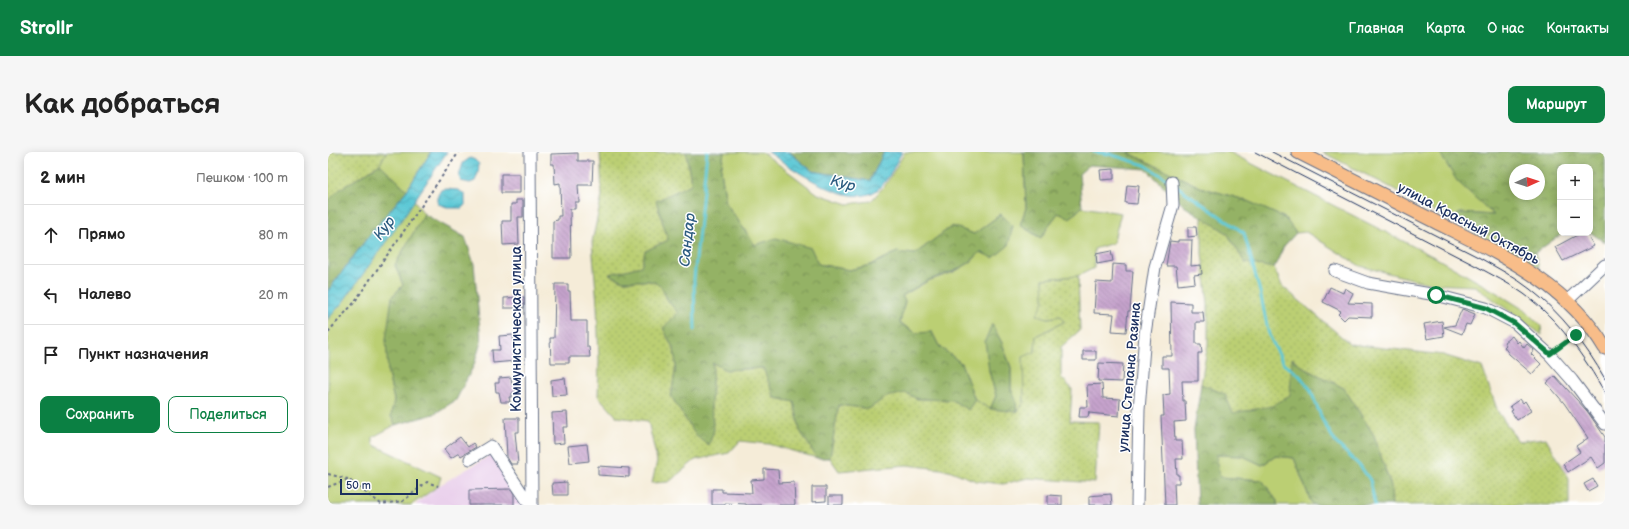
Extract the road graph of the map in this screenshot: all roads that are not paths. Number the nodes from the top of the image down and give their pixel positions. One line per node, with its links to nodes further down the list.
1 (530, 152): 10 (street, Коммунистическая улица)
2 (1298, 152): 6 (main road, улица Красный Октябрь)
3 (1172, 182): 11 (street, улица Степана Разина)
4 (1605, 265): 6 (street)
5 (1335, 271): 8 (street)
6 (1567, 300): 7 (main road, улица Красный Октябрь)
7 (1605, 348)
8 (1605, 424)
9 (470, 459): 10 (street)
10 (531, 505)
11 (1136, 505)

